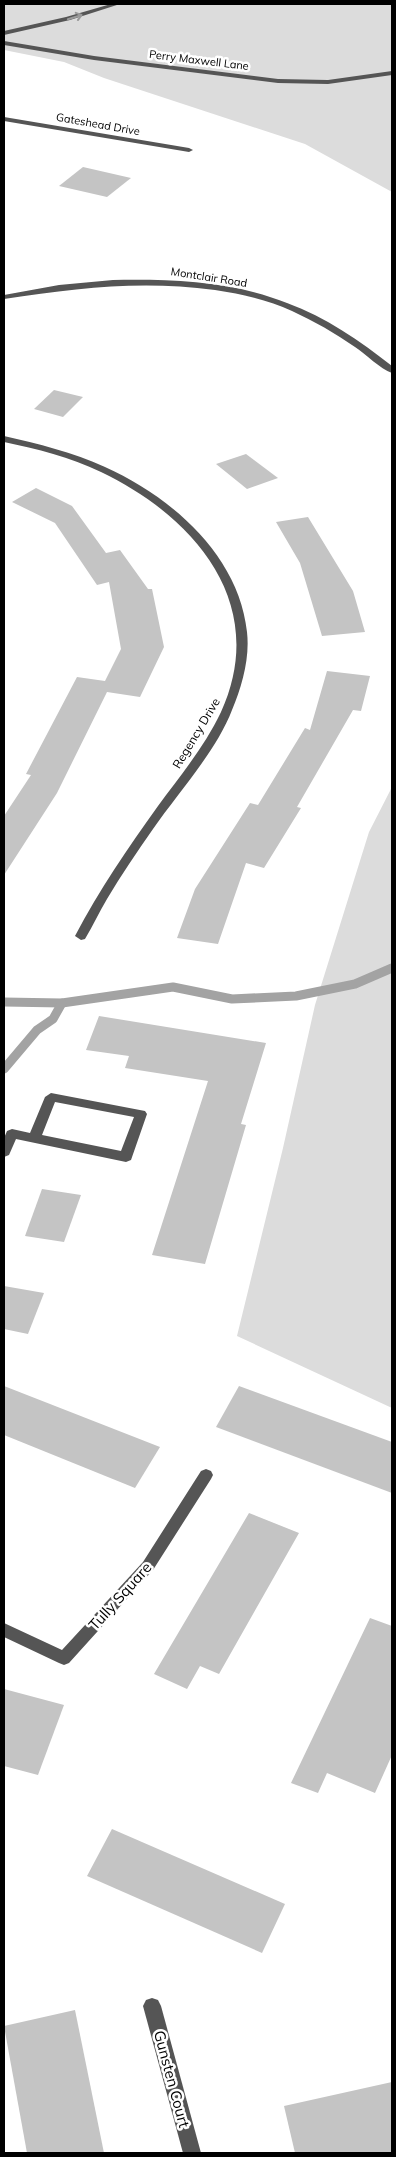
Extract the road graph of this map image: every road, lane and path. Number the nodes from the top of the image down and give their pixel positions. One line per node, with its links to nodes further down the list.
1 (117, 4): 2 (street, one-way to 1)
2 (4, 34)
3 (4, 43): 4 (street, Perry Maxwell Lane)
4 (392, 73)
5 (4, 119): 6 (street, Gateshead Drive)
6 (189, 150)
7 (4, 297): 8 (street, Montclair Road)
8 (392, 370)
9 (4, 439): 10 (street, Regency Drive)
10 (81, 936)
11 (34, 1139): 11 (street); 12 (street)
12 (4, 1152)
13 (206, 1475): 14 (street, Tully Square)
14 (4, 1630)
15 (152, 2006): 16 (street, Gunsten Court)
16 (192, 2153)

